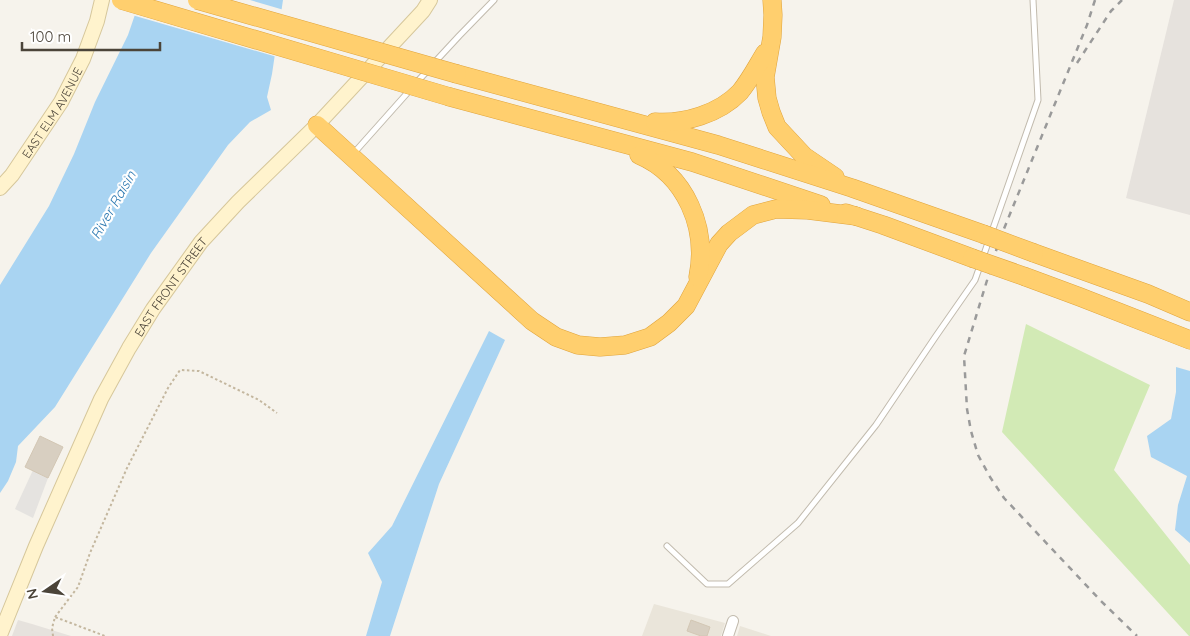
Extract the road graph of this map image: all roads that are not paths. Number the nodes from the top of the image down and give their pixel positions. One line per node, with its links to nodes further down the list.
1 (102, 0): 13 (street, EAST ELM AVENUE)
2 (121, 0): 11 (highway, bridge)
3 (197, 0): 9 (highway, bridge)
4 (430, 0): 10 (street, EAST FRONT STREET)
5 (494, 0): 12 (lane)
6 (772, 0): 8 (highway)
7 (1034, 0): 19 (lane)
8 (772, 37): 9 (highway); 14 (highway)
9 (601, 112): 14 (highway)
10 (317, 125): 12 (highway); 21 (street, EAST FRONT STREET)
11 (583, 133): 15 (highway); 16 (highway)
12 (351, 156): 16 (highway)
13 (0, 188)
14 (852, 188): 17 (highway, bridge)
15 (856, 216): 16 (highway); 18 (highway, bridge)
16 (696, 287)
17 (1190, 312)
18 (1190, 340)
19 (667, 546)
20 (733, 621): 22 (street)
21 (0, 635)
22 (728, 636)

